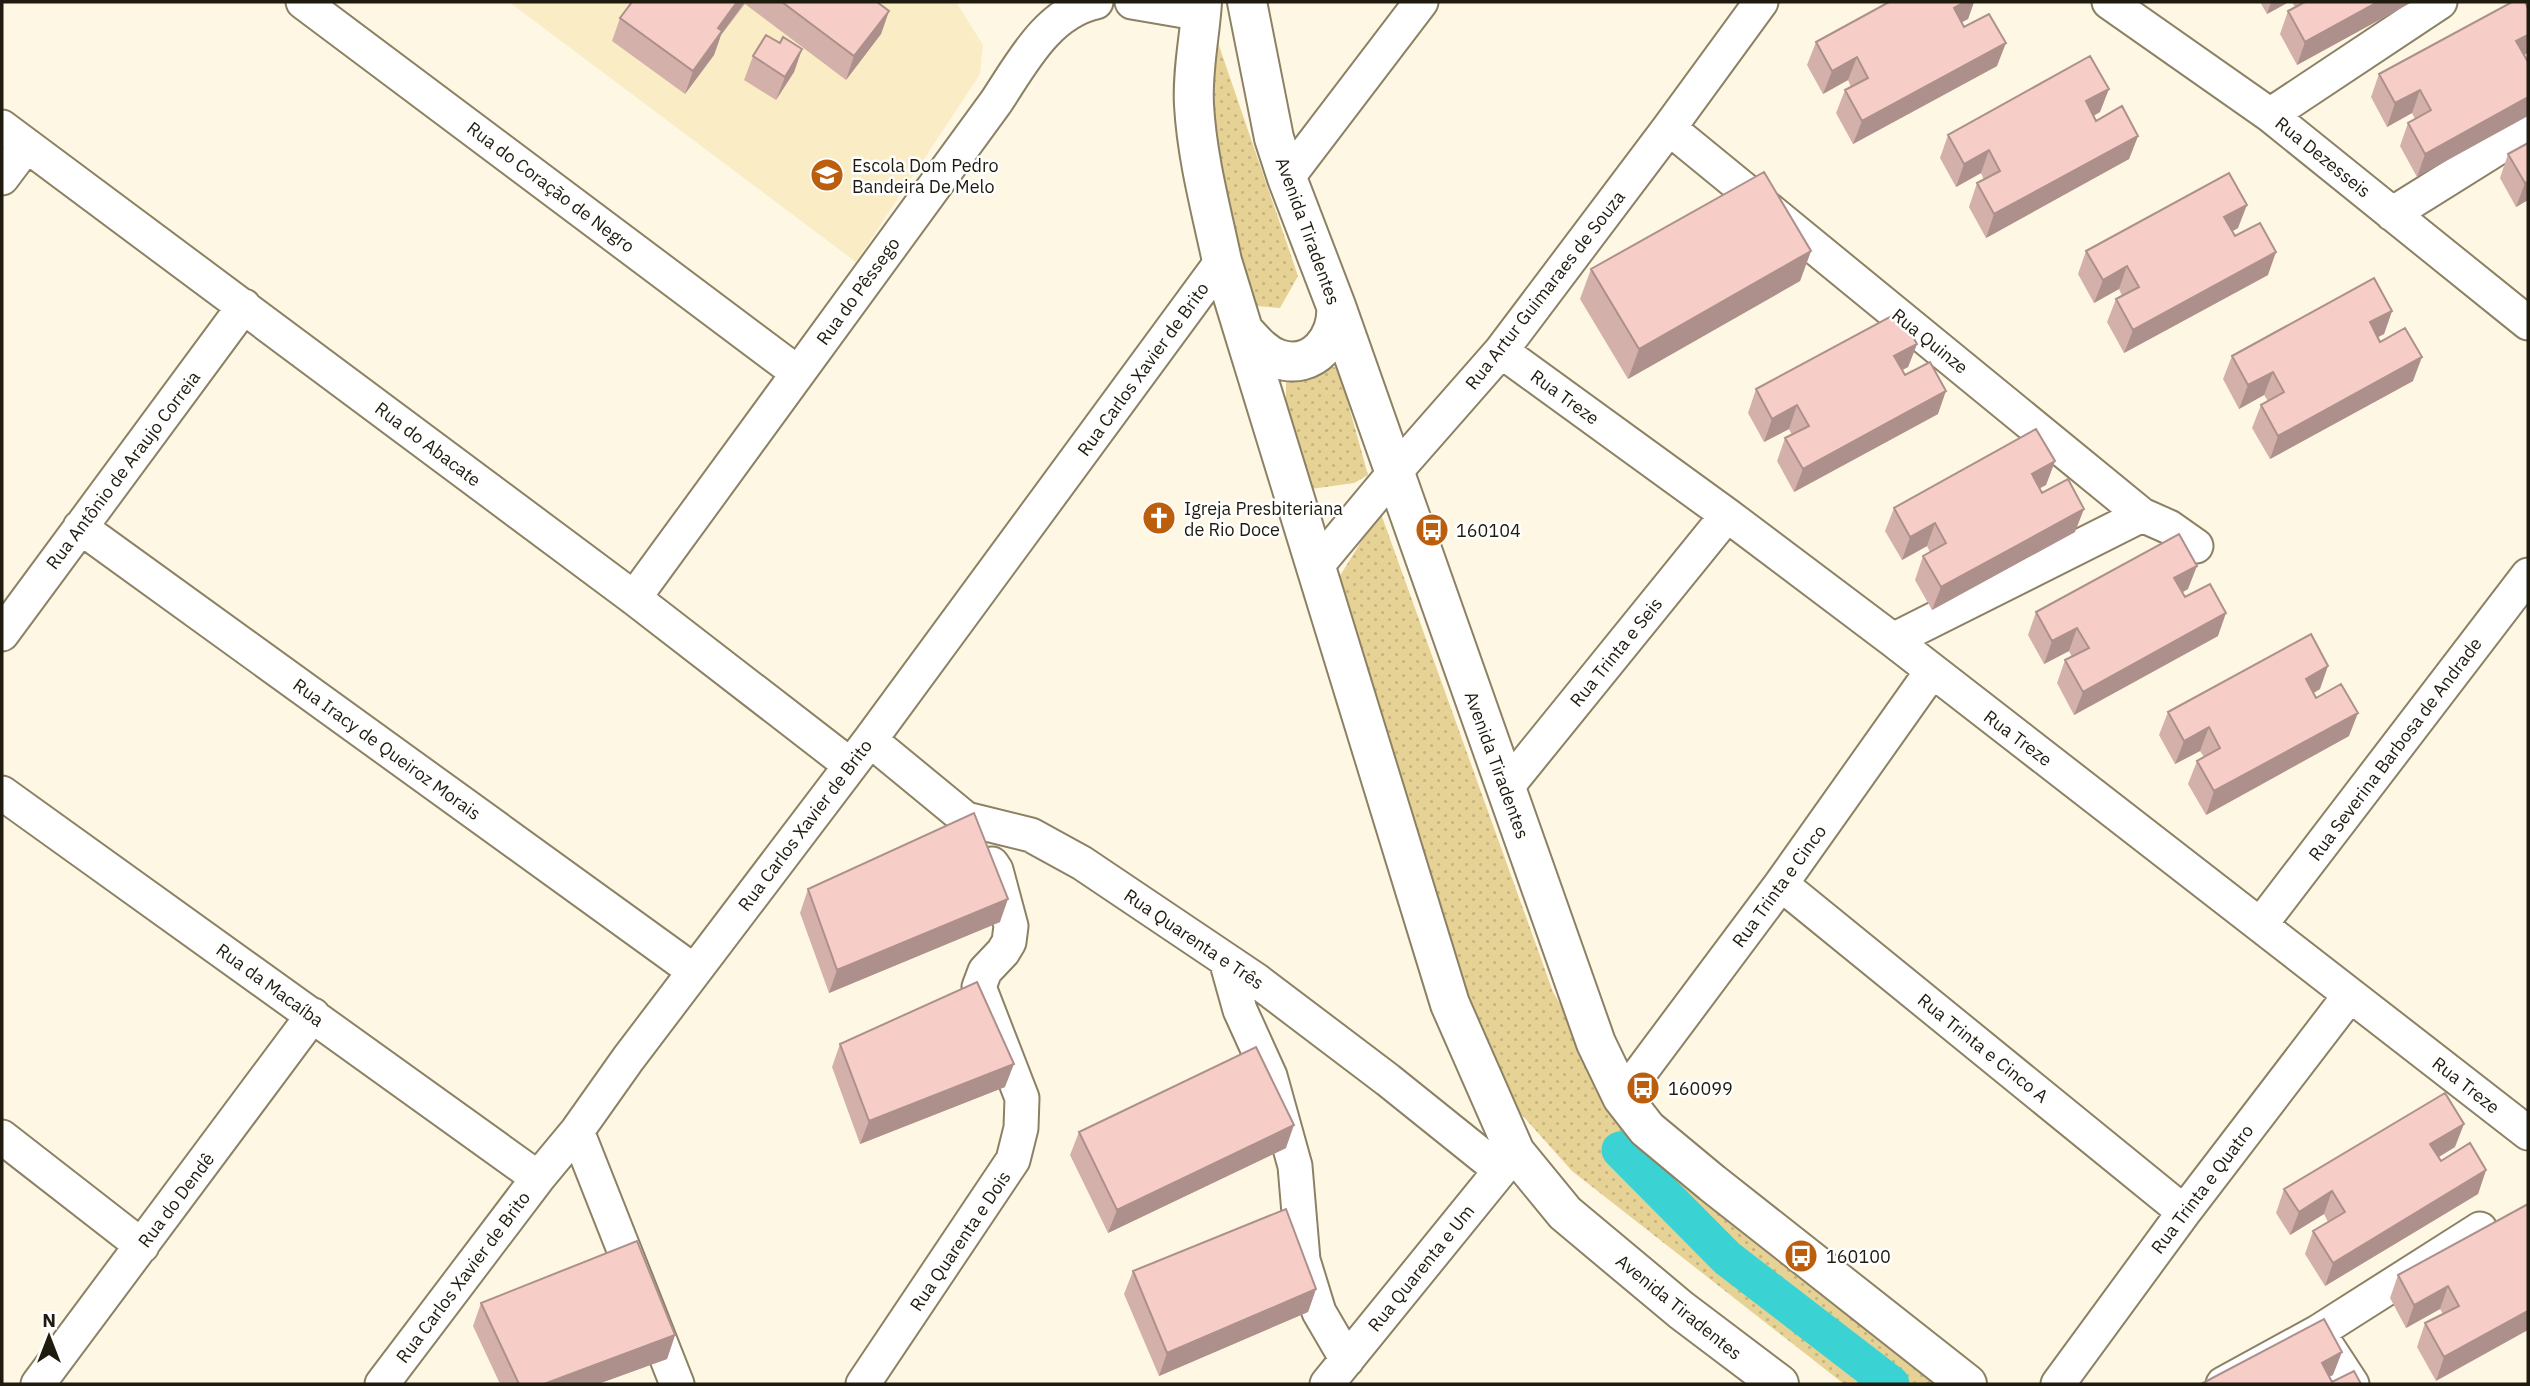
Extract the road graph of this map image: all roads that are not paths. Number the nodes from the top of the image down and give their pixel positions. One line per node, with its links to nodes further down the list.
1 (303, 2): 24 (street, Rua do Coração de Negro)
2 (1096, 2): 24 (street, Rua do Pêssego)
3 (1132, 2): 9 (street)
4 (1247, 2): 14 (street, Avenida Tiradentes)
5 (1421, 2): 16 (street)
6 (1761, 2): 11 (street, Rua Artur Guimaraes de Souza)
7 (2109, 2): 10 (street, Rua Dezesseis)
8 (2440, 2): 10 (street)
9 (1202, 8): 14 (street); 18 (street, Avenida Tiradentes)
10 (2270, 115): 17 (street, Rua Dezesseis)
11 (1669, 128): 23 (street, Rua Artur Guimaraes de Souza); 27 (street, Rua Quinze)
12 (2528, 129): 17 (street)
13 (14, 136): 15 (street); 19 (street, Rua do Abacate)
14 (1275, 138): 16 (street, Avenida Tiradentes)
15 (2, 178)
16 (1287, 178): 20 (street, Avenida Tiradentes)
17 (2392, 214): 21 (street, Rua Dezesseis)
18 (1222, 261): 22 (street, Avenida Tiradentes); 36 (street, Rua Carlos Xavier de Brito)
19 (244, 306): 28 (street, Rua Antônio de Araujo Correia); 32 (street, Rua do Abacate)
20 (1336, 306): 22 (street); 25 (street, Avenida Tiradentes)
21 (2528, 323)
22 (1244, 331): 30 (street, Avenida Tiradentes)
23 (1501, 351): 25 (street, Rua Artur Guimaraes de Souza); 26 (street, Rua Treze)
24 (798, 373): 32 (street, Rua do Pêssego)
25 (1394, 473): 30 (street, Rua Artur Guimaraes de Souza); 37 (street, Avenida Tiradentes)
26 (1727, 515): 34 (street, Rua Treze); 37 (street, Rua Trinta e Seis)
27 (2142, 515): 29 (street, Rua Quinze); 34 (street)
28 (80, 527): 33 (street, Rua Antônio de Araujo Correia); 43 (street, Rua Iracy de Queiroz Morais)
29 (2196, 546)
30 (1315, 568): 50 (street, Avenida Tiradentes)
31 (2528, 575): 41 (street, Rua Severina Barbosa de Andrade)
32 (634, 598): 36 (street, Rua do Abacate)
33 (2, 634)
34 (1893, 639): 35 (street, Rua Treze)
35 (1931, 671): 40 (street, Rua Trinta e Cinco); 41 (street, Rua Treze)
36 (860, 753): 39 (street, Rua Quarenta e Três); 43 (street, Rua Carlos Xavier de Brito)
37 (1505, 789): 46 (street, Avenida Tiradentes)
38 (2, 793): 45 (street, Rua da Macaíba)
39 (966, 819): 42 (street, Rua Quarenta e Três); 60 (street, Rua Quarenta e Dois)
40 (1781, 884): 46 (street, Rua Trinta e Cinco); 52 (street, Rua Trinta e Cinco A)
41 (2261, 924): 44 (street, Rua Treze)
42 (1226, 960): 50 (street, Rua Quarenta e Três); 56 (street)
43 (694, 971): 47 (street, Rua Carlos Xavier de Brito)
44 (2350, 995): 48 (street, Rua Treze); 52 (street, Rua Trinta e Quatro)
45 (313, 1015): 51 (street, Rua da Macaíba); 54 (street, Rua do Dendê)
46 (1622, 1097): 62 (street, Avenida Tiradentes)
47 (577, 1130): 51 (street, Rua Carlos Xavier de Brito); 59 (street)
48 (2528, 1133)
49 (2, 1137): 54 (street)
50 (1508, 1161): 56 (street, Rua Quarenta e Um); 61 (street, Avenida Tiradentes)
51 (538, 1178): 58 (street, Rua Carlos Xavier de Brito)
52 (2184, 1212): 63 (street, Rua Trinta e Quatro)
53 (2480, 1229): 55 (street)
54 (142, 1246): 57 (street, Rua do Dendê)
55 (2318, 1332): 64 (street); 65 (street)
56 (1337, 1372)
57 (38, 1384)
58 (382, 1384)
59 (677, 1384)
60 (863, 1384)
61 (1779, 1384)
62 (1967, 1384)
63 (2057, 1384)
64 (2223, 1384)
65 (2352, 1384)

